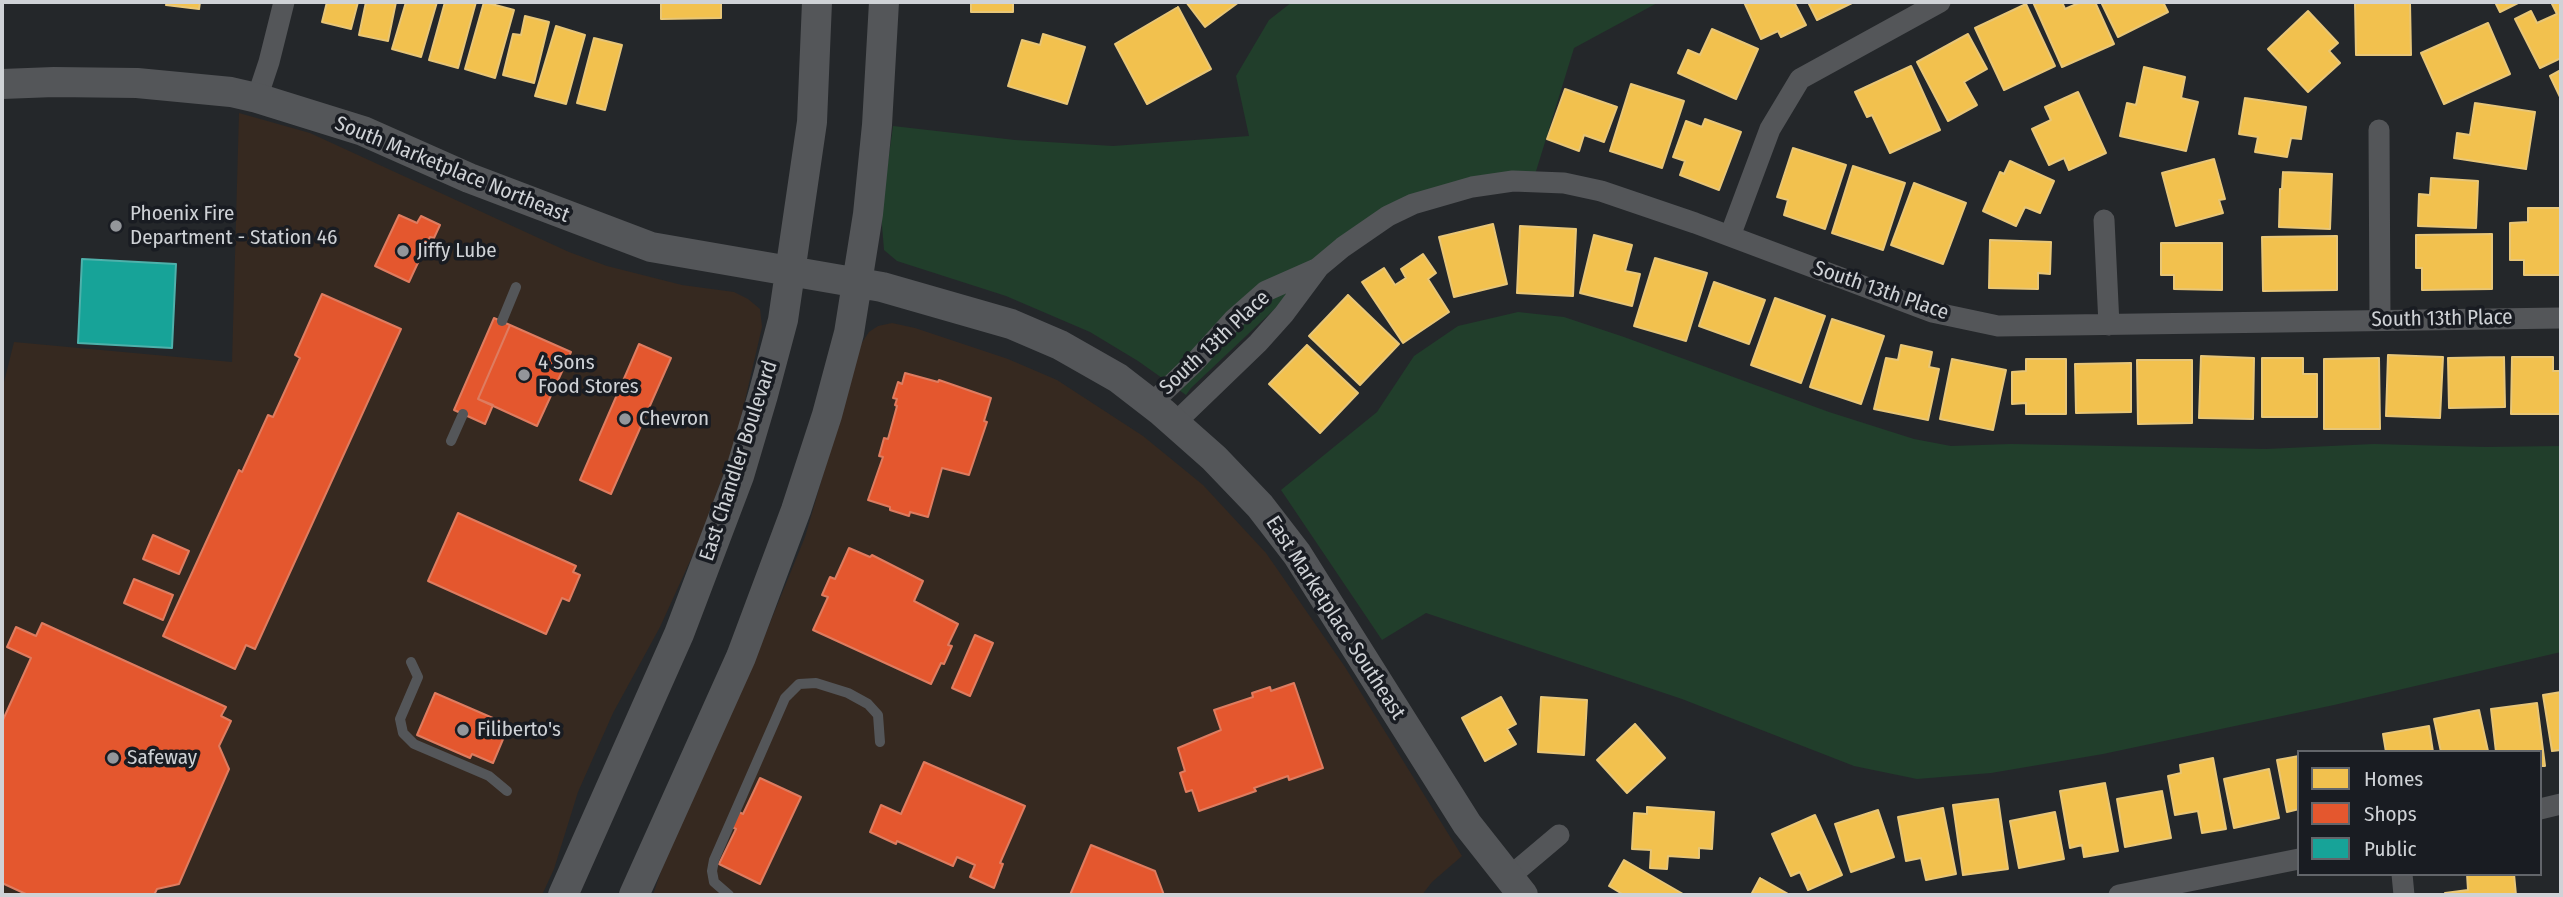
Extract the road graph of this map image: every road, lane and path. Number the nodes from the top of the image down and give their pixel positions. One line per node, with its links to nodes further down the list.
1 (285, 2): 6 (street)
2 (817, 2): 11 (main road, East Chandler Boulevard)
3 (884, 2): 12 (main road)
4 (1940, 2): 9 (street)
5 (2, 84): 6 (main road, South Marketplace Northeast)
6 (257, 98): 11 (main road, South Marketplace Northeast)
7 (2379, 130): 15 (street)
8 (2104, 220): 17 (street)
9 (1730, 236): 10 (street, South 13th Place); 17 (street, South 13th Place)
10 (1320, 267): 18 (street, South 13th Place); 20 (street, South 13th Place)
11 (790, 272): 12 (main road, South Marketplace Northeast); 31 (main road, East Chandler Boulevard)
12 (857, 283): 18 (main road, East Marketplace Southeast); 32 (main road)
13 (516, 287): 16 (lane)
14 (2561, 318): 15 (street, South 13th Place)
15 (2381, 320): 17 (street, South 13th Place)
16 (502, 321)
17 (2109, 325)
18 (1151, 404): 20 (main road, East Marketplace Southeast)
19 (463, 414): 21 (lane)
20 (1175, 423): 30 (main road, East Marketplace Southeast)
21 (452, 442)
22 (411, 662): 24 (lane)
23 (880, 742): 33 (lane)
24 (508, 791)
25 (2561, 804): 26 (street)
26 (2542, 808)
27 (1559, 835): 30 (street, East Marketplace Southeast)
28 (2297, 859): 34 (street)
29 (2402, 876): 35 (street)
30 (1516, 886)
31 (563, 895)
32 (634, 895)
33 (729, 895)
34 (2120, 895)
35 (2404, 895)

